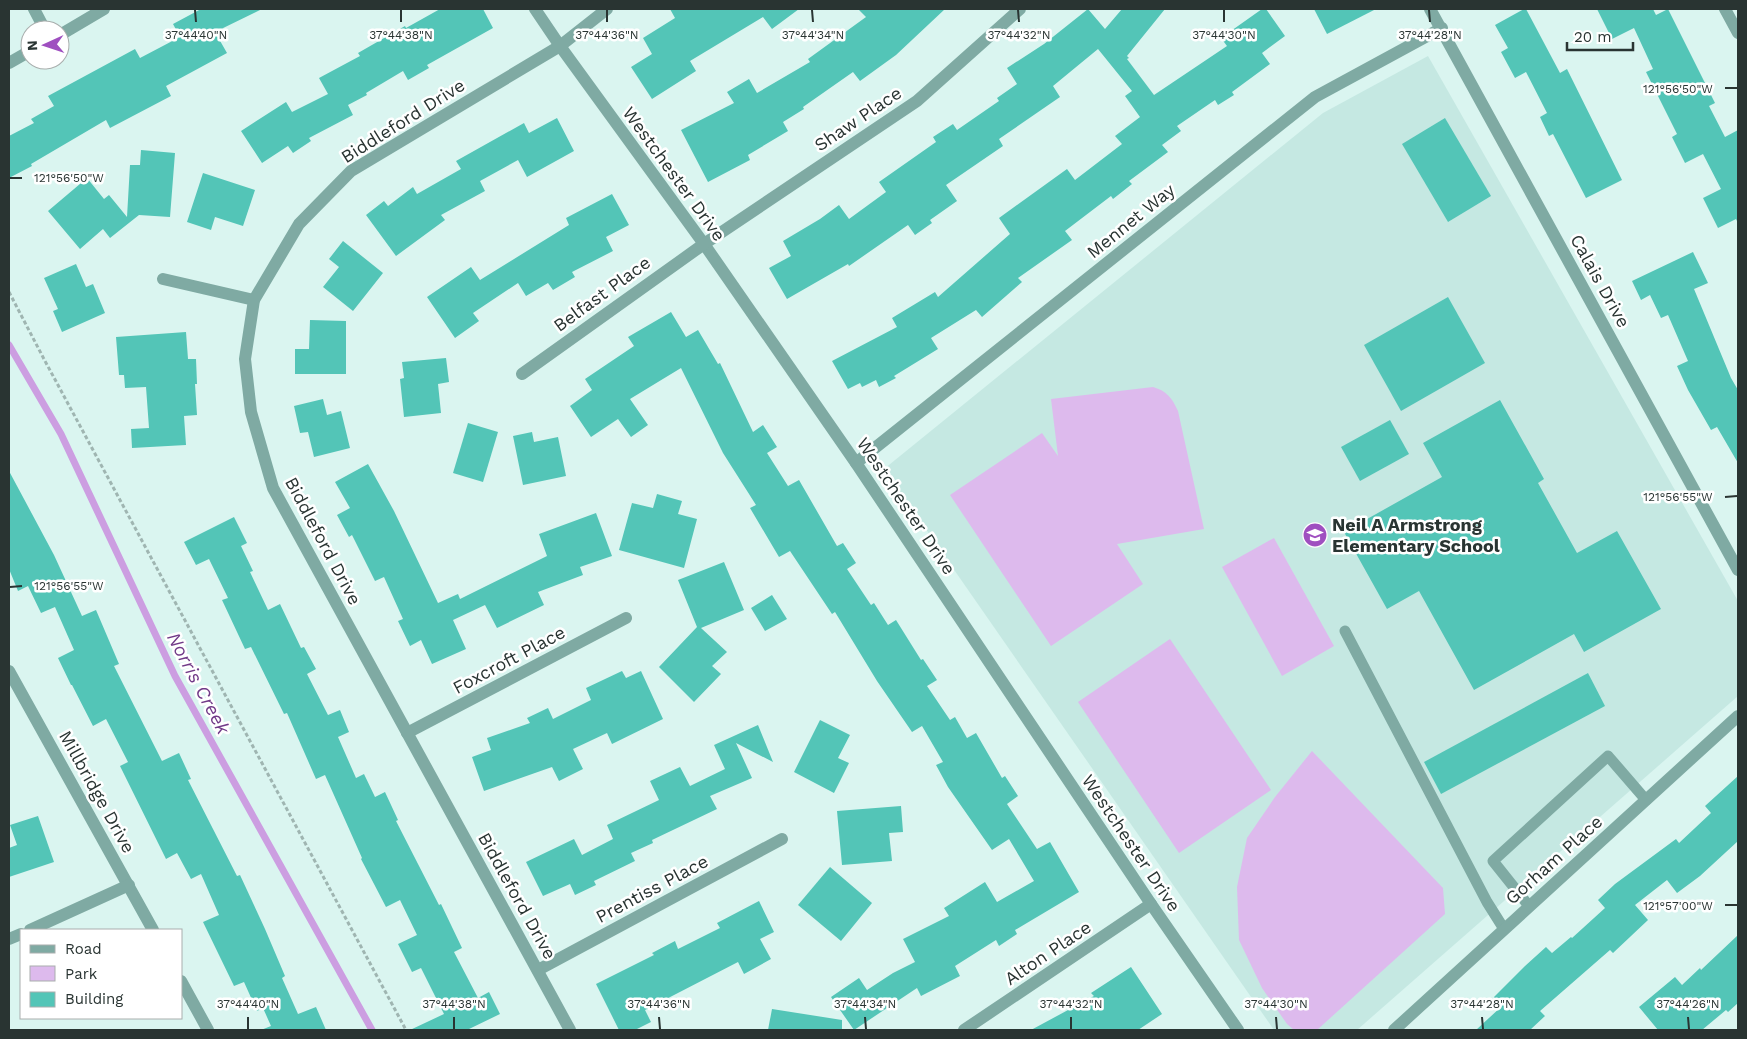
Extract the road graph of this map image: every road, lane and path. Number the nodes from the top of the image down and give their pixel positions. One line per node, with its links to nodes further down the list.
1 (104, 9): 7 (street)
2 (535, 9): 10 (street, Westchester Drive)
3 (607, 9): 10 (street)
4 (1020, 9): 13 (street, Shaw Place)
5 (1430, 9): 8 (street, Calais Drive)
6 (1725, 9): 9 (street)
7 (70, 28)
8 (1442, 28): 18 (street, Mennet Way); 19 (street, Calais Drive)
9 (1738, 33)
10 (560, 46): 13 (street, Westchester Drive); 16 (street, Biddleford Drive)
11 (20, 57): 12 (street)
12 (9, 63)
13 (704, 244): 17 (street, Belfast Place); 18 (street, Westchester Drive)
14 (163, 279): 16 (street)
15 (9, 292): 36 (path)
16 (254, 300): 24 (street, Biddleford Drive)
17 (522, 374)
18 (856, 462): 28 (street, Westchester Drive)
19 (1738, 570)
20 (626, 618): 24 (street, Foxcroft Place)
21 (1345, 631): 32 (lane)
22 (9, 671): 27 (street, Millbridge Drive)
23 (1738, 716): 25 (street, Gorham Place)
24 (408, 732): 33 (street, Biddleford Drive)
25 (1646, 800): 29 (street, Gorham Place); 29 (lane)
26 (782, 839): 33 (street, Prentiss Place)
27 (129, 885): 30 (street); 31 (street, Millbridge Drive)
28 (1151, 904): 38 (street, Alton Place); 39 (street, Westchester Drive)
29 (1530, 906): 32 (street, Gorham Place)
30 (32, 929)
31 (152, 929)
32 (1504, 929): 40 (street, Gorham Place)
33 (538, 970): 37 (street, Biddleford Drive)
34 (182, 983): 35 (street)
35 (208, 1030)
36 (406, 1030)
37 (570, 1030)
38 (964, 1030)
39 (1238, 1030)
40 (1394, 1030)

